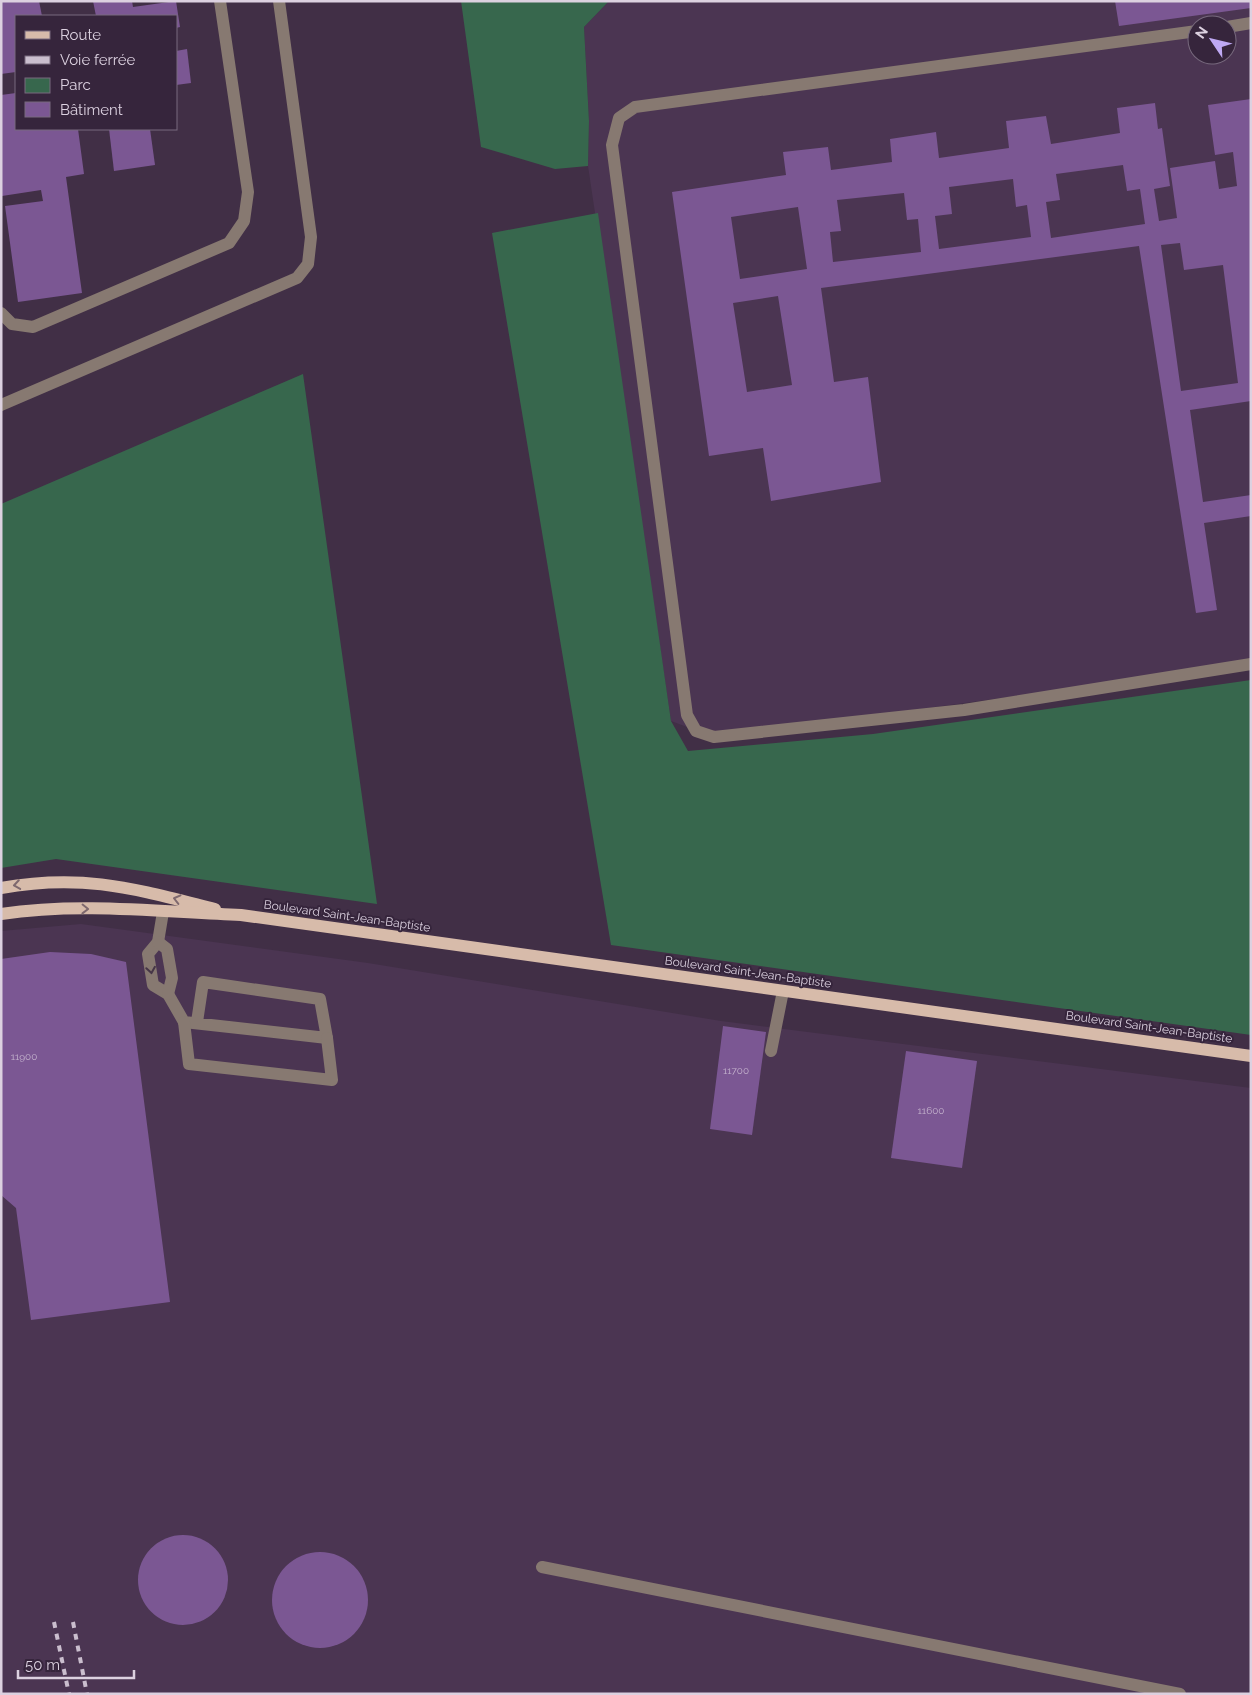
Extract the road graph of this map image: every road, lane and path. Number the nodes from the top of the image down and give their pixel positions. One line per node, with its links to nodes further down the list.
1 (220, 1): 6 (lane)
2 (279, 1): 7 (lane)
3 (1251, 23): 4 (lane)
4 (1237, 25)
5 (1187, 32): 8 (lane)
6 (1, 313)
7 (1, 405)
8 (1251, 664)
9 (1, 888): 12 (main road, Boulevard Saint-Jean-Baptiste, one-way to 9)
10 (162, 912): 11 (main road, Boulevard Saint-Jean-Baptiste, one-way to 10); 12 (main road, Boulevard Saint-Jean-Baptiste); 13 (lane)
11 (1, 914)
12 (241, 915): 14 (main road, Boulevard Saint-Jean-Baptiste)
13 (158, 942): 15 (lane); 15 (lane, one-way to 15)
14 (783, 991): 19 (lane); 20 (main road, Boulevard Saint-Jean-Baptiste)
15 (168, 994): 16 (lane)
16 (184, 1022): 17 (lane); 18 (lane)
17 (197, 1022): 18 (lane); 18 (lane)
18 (327, 1038)
19 (771, 1051)
20 (1251, 1056)
21 (542, 1567): 22 (lane)
22 (1180, 1694)

